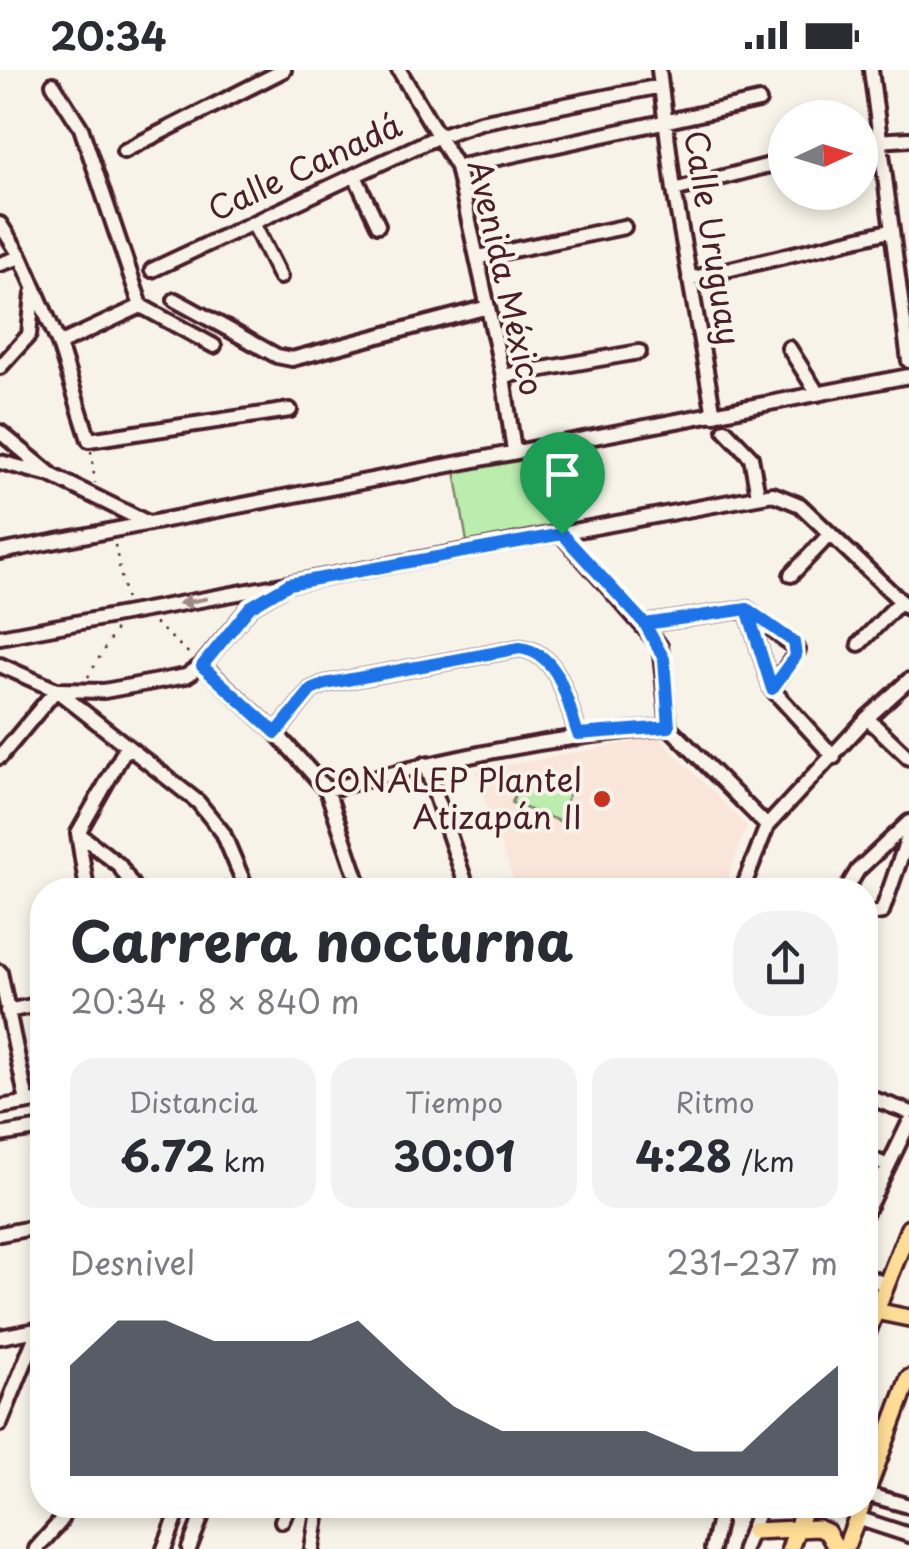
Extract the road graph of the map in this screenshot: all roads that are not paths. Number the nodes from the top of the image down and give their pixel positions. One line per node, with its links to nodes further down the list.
1 (284, 70): 14 (street)
2 (399, 70): 10 (street, Avenida México)
3 (659, 70): 6 (street, Calle Uruguay)
4 (871, 70): 7 (street)
5 (53, 84): 32 (street)
6 (661, 86): 9 (street, Calle Uruguay); 10 (street, Calle Canadá)
7 (874, 100)
8 (759, 101): 9 (street)
9 (666, 121): 16 (street); 18 (street, Calle Uruguay)
10 (439, 136): 16 (street, Avenida México); 17 (street, Calle Canadá)
11 (878, 138): 12 (street)
12 (909, 139)
13 (878, 145): 23 (street)
14 (124, 151)
15 (768, 165): 18 (street)
16 (456, 167): 24 (street, Avenida México)
17 (355, 176): 19 (street, Calle Canadá); 21 (street)
18 (674, 190): 29 (street, Calle Uruguay)
19 (253, 223): 27 (street, Calle Canadá); 28 (street)
20 (0, 224): 25 (street)
21 (378, 224)
22 (624, 227): 24 (street)
23 (890, 231): 29 (street); 38 (street)
24 (479, 257): 33 (street, Avenida México)
25 (21, 258): 26 (street); 30 (street)
26 (0, 264)
27 (152, 270)
28 (280, 277)
29 (689, 278): 44 (street, Calle Uruguay)
30 (34, 286): 34 (street); 39 (street)
31 (175, 300): 33 (street)
32 (141, 306): 34 (street); 35 (street)
33 (488, 307): 40 (street, Avenida México)
34 (58, 344): 43 (street)
35 (214, 346)
36 (789, 348): 42 (street)
37 (639, 352): 40 (street)
38 (909, 361)
39 (0, 368)
40 (503, 376): 47 (street, Avenida México)
41 (909, 376): 42 (street)
42 (818, 394): 44 (street)
43 (290, 410)
44 (714, 415): 47 (street)
45 (725, 430): 50 (street)
46 (0, 432): 49 (street)
47 (514, 451): 51 (street)
48 (0, 462): 49 (street)
49 (54, 476): 51 (street)
50 (758, 495): 52 (street); 53 (street)
51 (148, 523): 54 (street)
52 (562, 534): 56 (street); 59 (street)
53 (830, 534): 55 (street); 57 (street)
54 (0, 552)
55 (790, 575)
56 (289, 584): 60 (street, one-way to 60); 63 (street)
57 (905, 605): 61 (street)
58 (747, 609): 59 (street); 65 (street); 65 (street)
59 (645, 624): 68 (street)
60 (0, 637)
61 (860, 644)
62 (0, 665): 66 (street)
63 (202, 666): 66 (street); 69 (street)
64 (909, 680): 67 (street)
65 (772, 689): 72 (street)
66 (56, 690): 71 (street); 73 (street)
67 (867, 718): 72 (street); 74 (street)
68 (669, 727): 70 (street); 78 (street)
69 (276, 733): 70 (street); 76 (street)
70 (578, 734): 75 (street)
71 (126, 748): 79 (street); 83 (street)
72 (834, 756): 78 (street)
73 (0, 757)
74 (909, 758)
75 (425, 764): 76 (street); 85 (street)
76 (327, 790): 84 (street)
77 (909, 822): 87 (street)
78 (768, 826): 86 (street)
79 (78, 833): 81 (street); 82 (street)
80 (909, 834): 88 (street)
81 (85, 878)
82 (127, 878)
83 (242, 878)
84 (357, 878)
85 (464, 878)
86 (747, 878)
87 (853, 878)
88 (878, 913)
89 (0, 972): 91 (street)
90 (30, 1006): 91 (street)
91 (7, 1011): 93 (street)
92 (878, 1101): 96 (street)
93 (27, 1102): 94 (street); 95 (street)
94 (30, 1102)
95 (0, 1107)
96 (909, 1112)
97 (909, 1124): 101 (street)
98 (30, 1130): 99 (street)
99 (0, 1135)
100 (878, 1162): 101 (street)
101 (888, 1166): 102 (street)
102 (878, 1187)
103 (30, 1228): 105 (street)
104 (909, 1228): 107 (main road)
105 (0, 1234)
106 (878, 1281): 107 (street)
107 (886, 1285): 108 (main road)
108 (878, 1297)
109 (878, 1311): 110 (main road)
110 (909, 1318)
111 (30, 1332): 112 (street)
112 (0, 1338)
113 (30, 1354): 115 (street)
114 (909, 1378): 116 (main road)
115 (0, 1424)
116 (878, 1460)
117 (878, 1498): 118 (street)
118 (909, 1506)
119 (62, 1518): 133 (street)
120 (176, 1518): 134 (street)
121 (201, 1518): 135 (street)
122 (284, 1518): 128 (street)
123 (316, 1518): 136 (street)
124 (757, 1518): 131 (street)
125 (801, 1518): 130 (main road)
126 (856, 1518): 141 (main road)
127 (874, 1518): 132 (street)
128 (282, 1522)
129 (718, 1523): 137 (street)
130 (798, 1528): 131 (main road); 139 (main road); 140 (main road)
131 (753, 1530): 138 (street)
132 (909, 1535)
133 (36, 1549)
134 (164, 1549)
135 (189, 1549)
136 (312, 1549)
137 (712, 1549)
138 (744, 1549)
139 (790, 1549)
140 (837, 1549)
141 (845, 1549)

